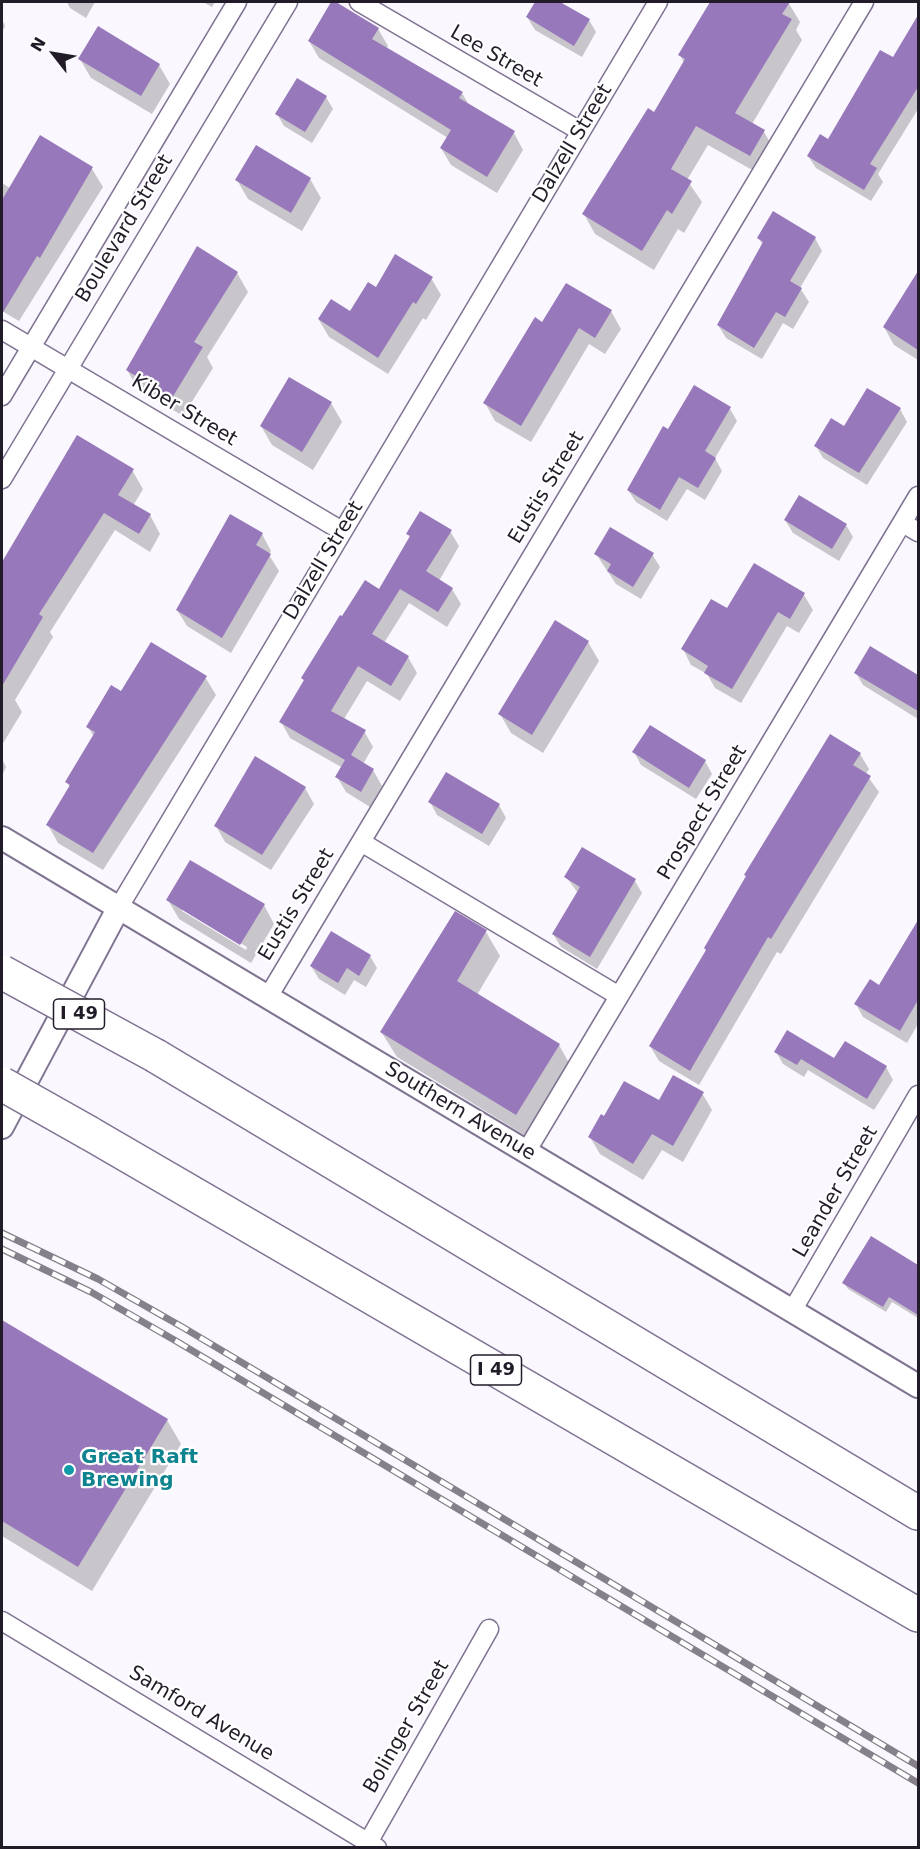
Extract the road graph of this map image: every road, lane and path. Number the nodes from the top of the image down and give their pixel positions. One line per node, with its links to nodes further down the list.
1 (237, 2): 8 (street, Boulevard Street)
2 (288, 2): 9 (street, Boulevard Street)
3 (359, 2): 6 (street, Lee Street)
4 (658, 2): 6 (street, Dalzell Street)
5 (864, 2): 16 (street, Eustis Street)
6 (580, 131): 14 (street, Dalzell Street)
7 (2, 330): 8 (street, Kiber Street)
8 (31, 348): 9 (street, Kiber Street); 10 (street, Boulevard Street)
9 (68, 368): 11 (street, Boulevard Street); 14 (street, Kiber Street)
10 (2, 396)
11 (2, 479)
12 (918, 496): 13 (street, Prospect Street)
13 (911, 527): 19 (street, Prospect Street)
14 (342, 531): 17 (street, Dalzell Street)
15 (2, 838): 17 (street, Southern Avenue)
16 (361, 842): 19 (street); 20 (street, Eustis Street)
17 (119, 907): 20 (street, Southern Avenue); 23 (street, Dalzell Street)
18 (2, 972): 27 (highway, I 49, bridge)
19 (619, 996): 24 (street, Prospect Street)
20 (268, 997): 24 (street, Southern Avenue)
21 (2, 1084): 28 (highway, I 49, bridge)
22 (918, 1095): 25 (street, Leander Street)
23 (2, 1127)
24 (526, 1152): 25 (street, Southern Avenue)
25 (792, 1311): 26 (street, Southern Avenue)
26 (918, 1386)
27 (918, 1513)
28 (913, 1614)
29 (2, 1621): 31 (street, Samford Avenue)
30 (489, 1629): 31 (street, Bolinger Street)
31 (370, 1846)

